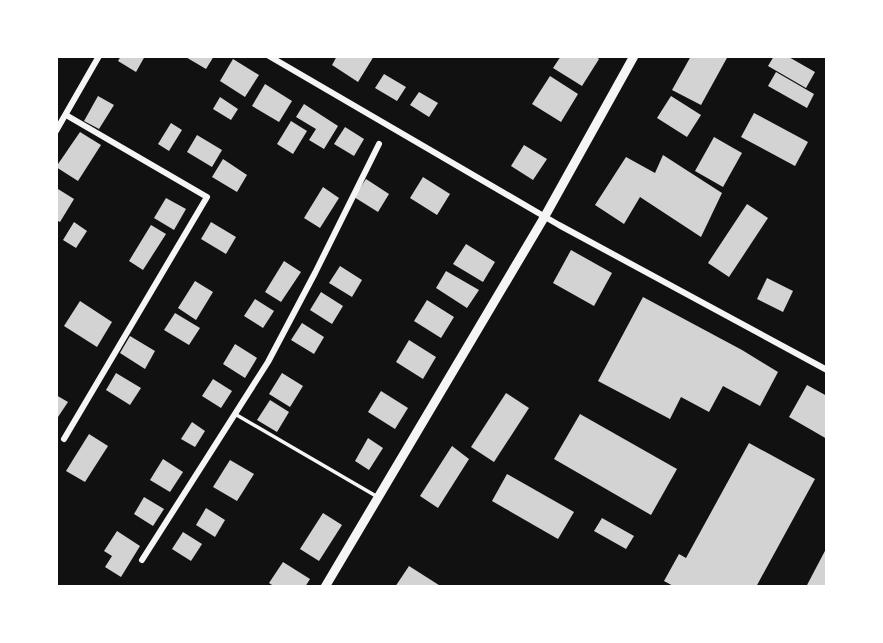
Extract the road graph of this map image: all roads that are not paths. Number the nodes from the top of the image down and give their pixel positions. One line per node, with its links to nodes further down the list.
1 (99, 56): 4 (street)
2 (269, 56): 7 (street)
3 (634, 56): 7 (main road)
4 (66, 115): 5 (street); 10 (street)
5 (56, 131)
6 (379, 144): 9 (street)
7 (545, 216): 8 (street); 11 (main road)
8 (827, 370)
9 (235, 414): 11 (lane); 12 (street)
10 (64, 439)
11 (378, 497): 13 (main road)
12 (142, 560)
13 (324, 587)

